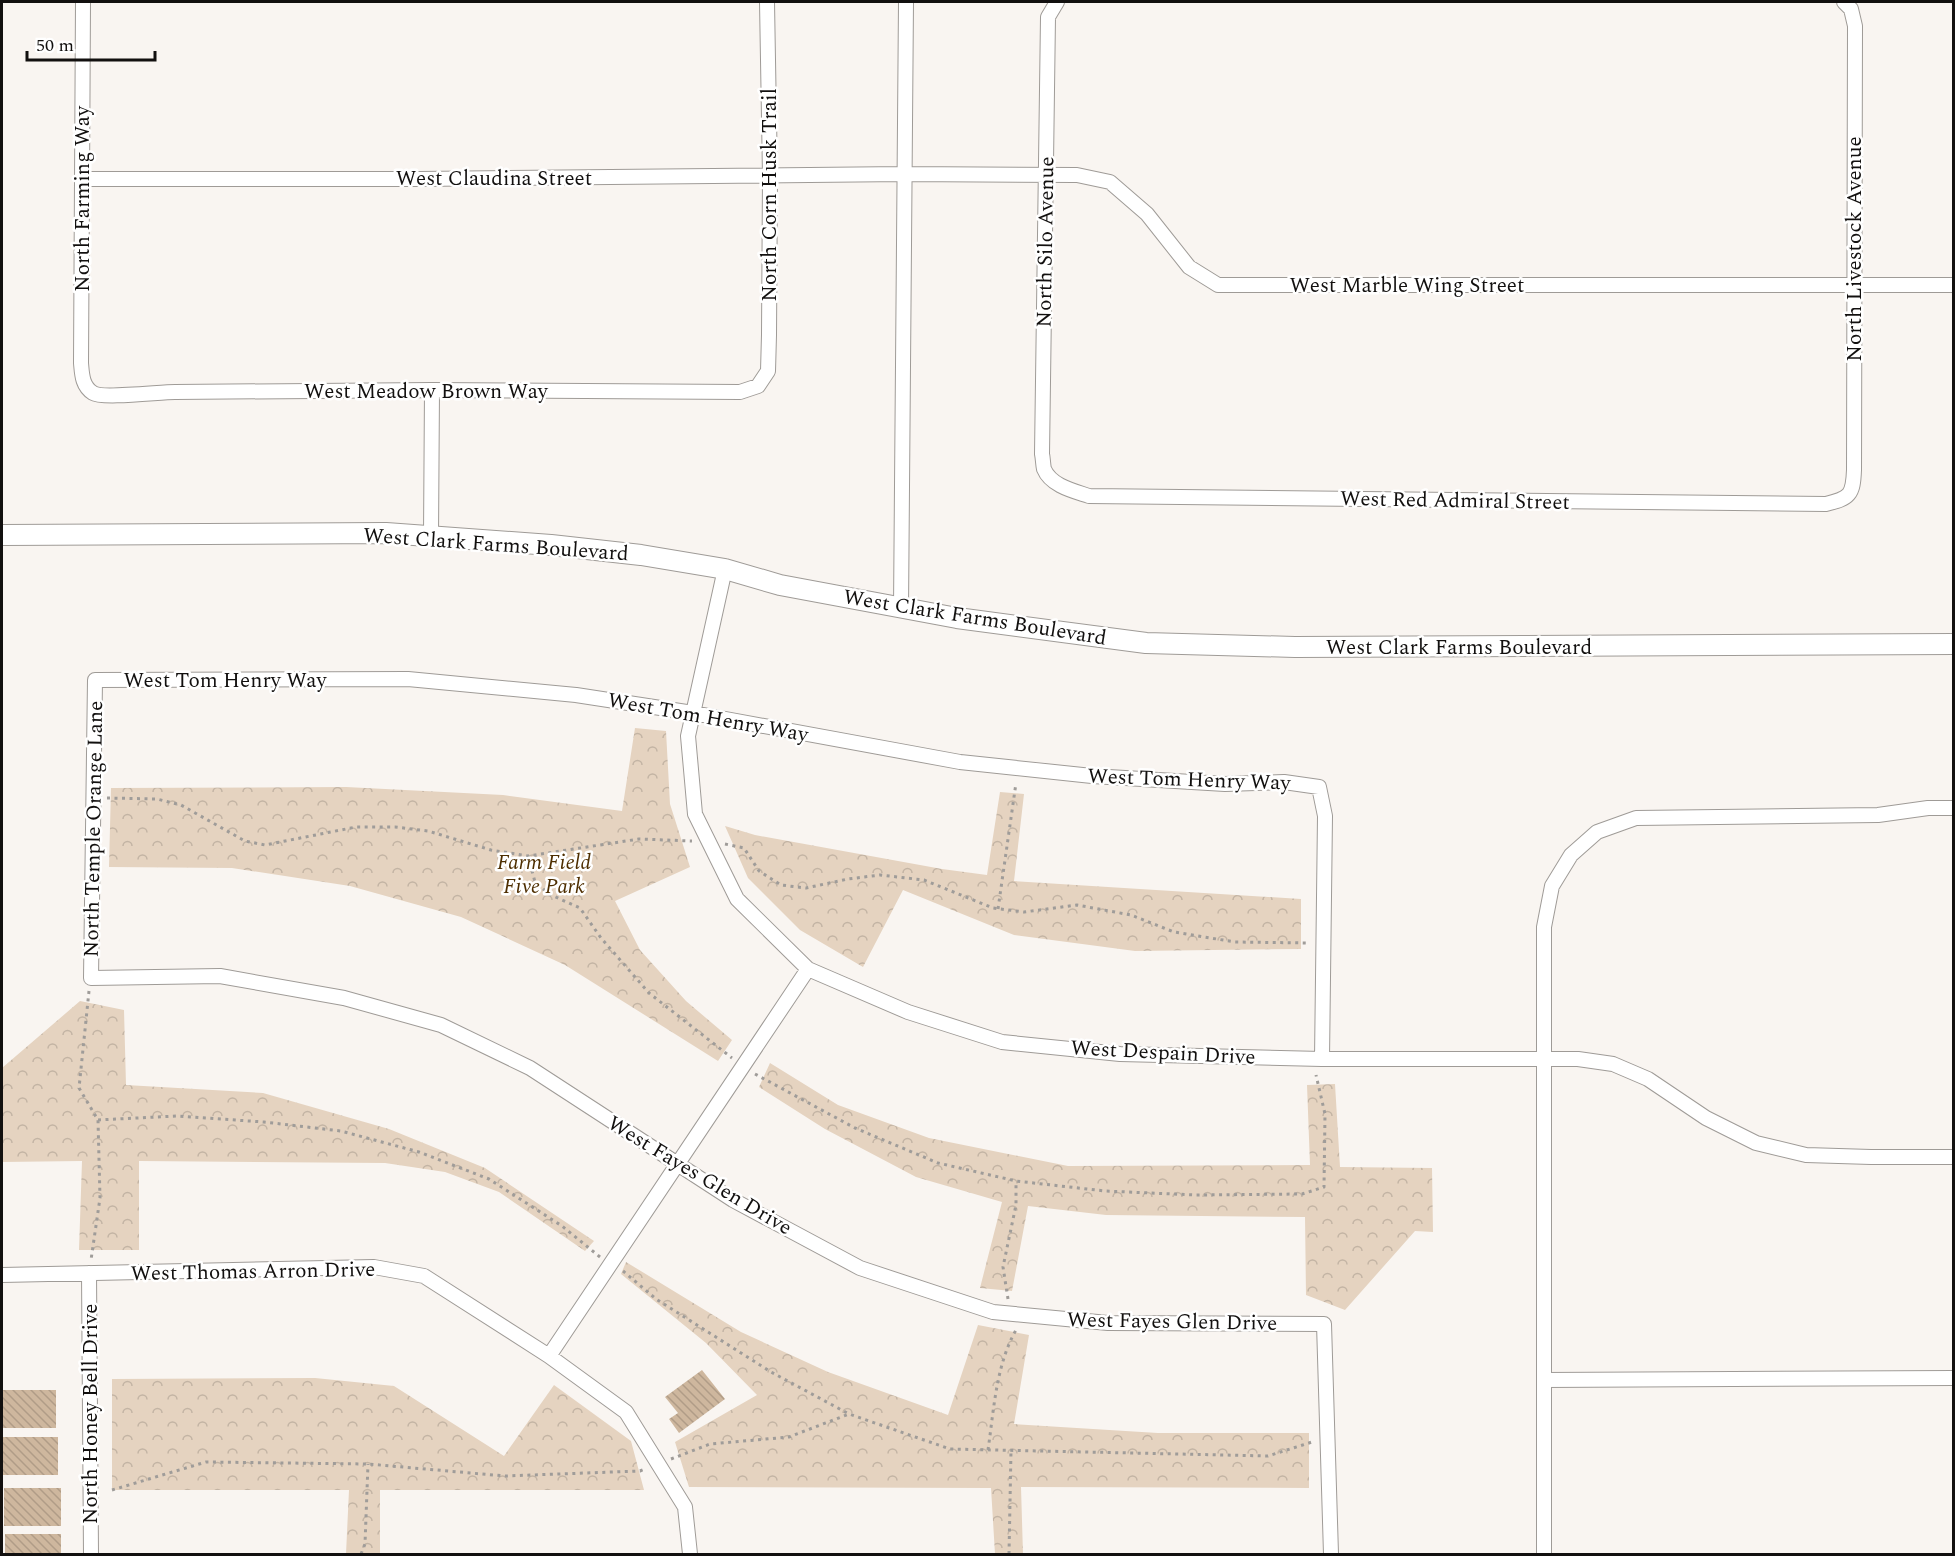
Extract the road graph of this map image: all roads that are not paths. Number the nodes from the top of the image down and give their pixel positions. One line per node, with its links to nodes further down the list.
1 (83, 2): 9 (street, North Farming Way)
2 (767, 2): 8 (street, North Corn Husk Trail)
3 (906, 2): 6 (street)
4 (1058, 2): 7 (street, North Silo Avenue)
5 (1848, 5): 10 (street, North Livestock Avenue)
6 (904, 174): 7 (street, West Marble Wing Street); 8 (street, West Claudina Street); 20 (street)
7 (1046, 175): 10 (street, West Marble Wing Street); 15 (street, North Silo Avenue)
8 (770, 176): 9 (street, West Claudina Street); 12 (street, North Corn Husk Trail)
9 (83, 179): 14 (street, North Farming Way)
10 (1854, 285): 11 (street, West Marble Wing Street); 16 (street, North Livestock Avenue)
11 (1953, 285)
12 (758, 386): 13 (street, West Meadow Brown Way)
13 (432, 390): 14 (street, West Meadow Brown Way); 18 (street)
14 (93, 393)
15 (1054, 481): 16 (street, West Red Admiral Street)
16 (1854, 489)
17 (2, 535): 18 (street, West Clark Farms Boulevard)
18 (431, 536): 19 (street, West Clark Farms Boulevard)
19 (724, 569): 20 (street, West Clark Farms Boulevard); 23 (street, West Despain Drive)
20 (901, 608): 21 (street, West Clark Farms Boulevard)
21 (1953, 644)
22 (95, 680): 23 (street, West Tom Henry Way); 26 (street, North Temple Orange Lane)
23 (693, 713): 25 (street, West Despain Drive); 27 (street, West Tom Henry Way)
24 (1953, 808): 28 (street)
25 (808, 969): 27 (street, West Despain Drive); 30 (street)
26 (91, 978): 30 (street, West Fayes Glen Drive)
27 (1317, 1058): 28 (street, West Despain Drive)
28 (1545, 1059): 29 (street, West Despain Drive); 35 (street)
29 (1953, 1157)
30 (677, 1164): 33 (street); 38 (street, West Fayes Glen Drive)
31 (89, 1273): 32 (street, West Thomas Arron Drive); 33 (street, West Thomas Arron Drive); 36 (street, North Honey Bell Drive)
32 (2, 1275)
33 (549, 1356): 37 (street, West Thomas Arron Drive)
34 (1953, 1378): 35 (street)
35 (1545, 1380): 39 (street)
36 (91, 1554)
37 (690, 1554)
38 (1331, 1554)
39 (1544, 1554)

